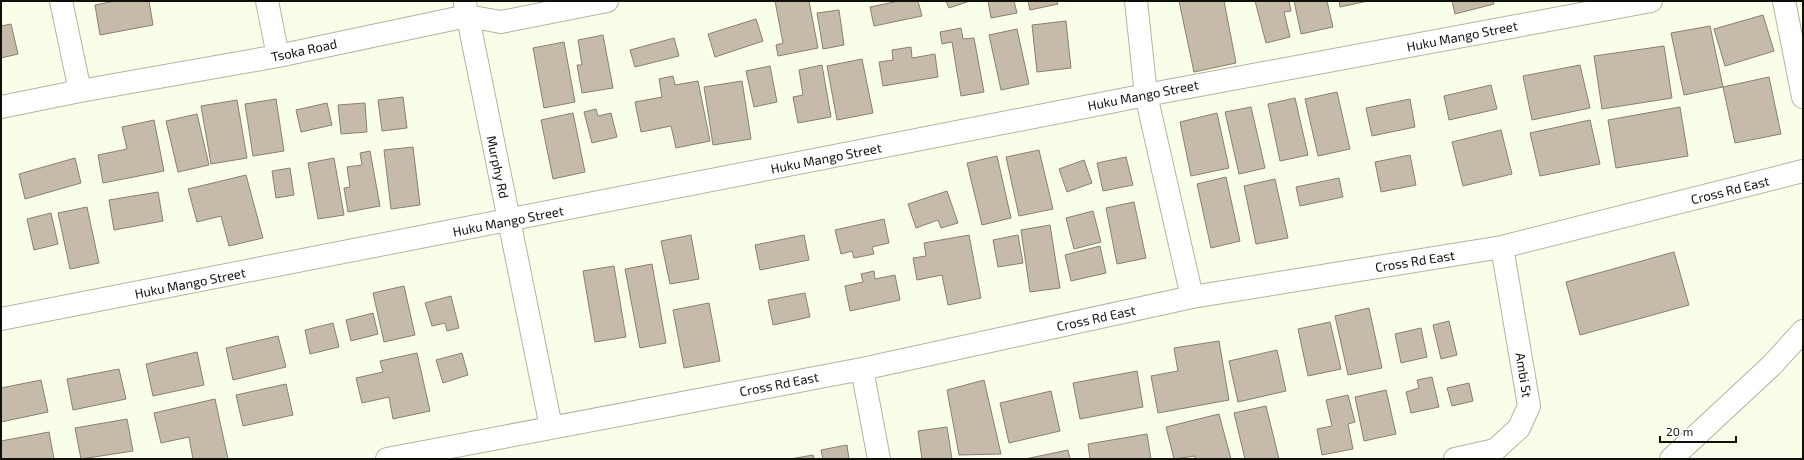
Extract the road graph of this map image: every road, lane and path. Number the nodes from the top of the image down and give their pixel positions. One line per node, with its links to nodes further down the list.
1 (61, 1): 9 (street)
2 (267, 1): 8 (street)
3 (606, 1): 7 (street, Tsoka Road)
4 (1136, 1): 10 (street)
5 (1651, 1): 10 (street, Huku Mango Street)
6 (1784, 1): 11 (street)
7 (466, 8): 8 (street, Tsoka Road); 14 (street, Murphy Rd)
8 (278, 56): 9 (street, Tsoka Road)
9 (80, 91): 12 (street, Tsoka Road)
10 (1146, 95): 14 (street, Huku Mango Street); 16 (street)
11 (1803, 97)
12 (1, 107)
13 (1803, 171): 15 (street, Cross Rd East)
14 (509, 221): 17 (street, Huku Mango Street); 20 (street, Murphy Rd)
15 (1502, 247): 16 (street, Cross Rd East); 23 (street, Ambi St)
16 (1192, 297): 19 (street, Cross Rd East)
17 (1, 319)
18 (1803, 331): 24 (street)
19 (862, 369): 20 (street, Cross Rd East); 22 (street)
20 (551, 427): 21 (street, Cross Rd East)
21 (387, 459)
22 (879, 459)
23 (1455, 459)
24 (1671, 459)

